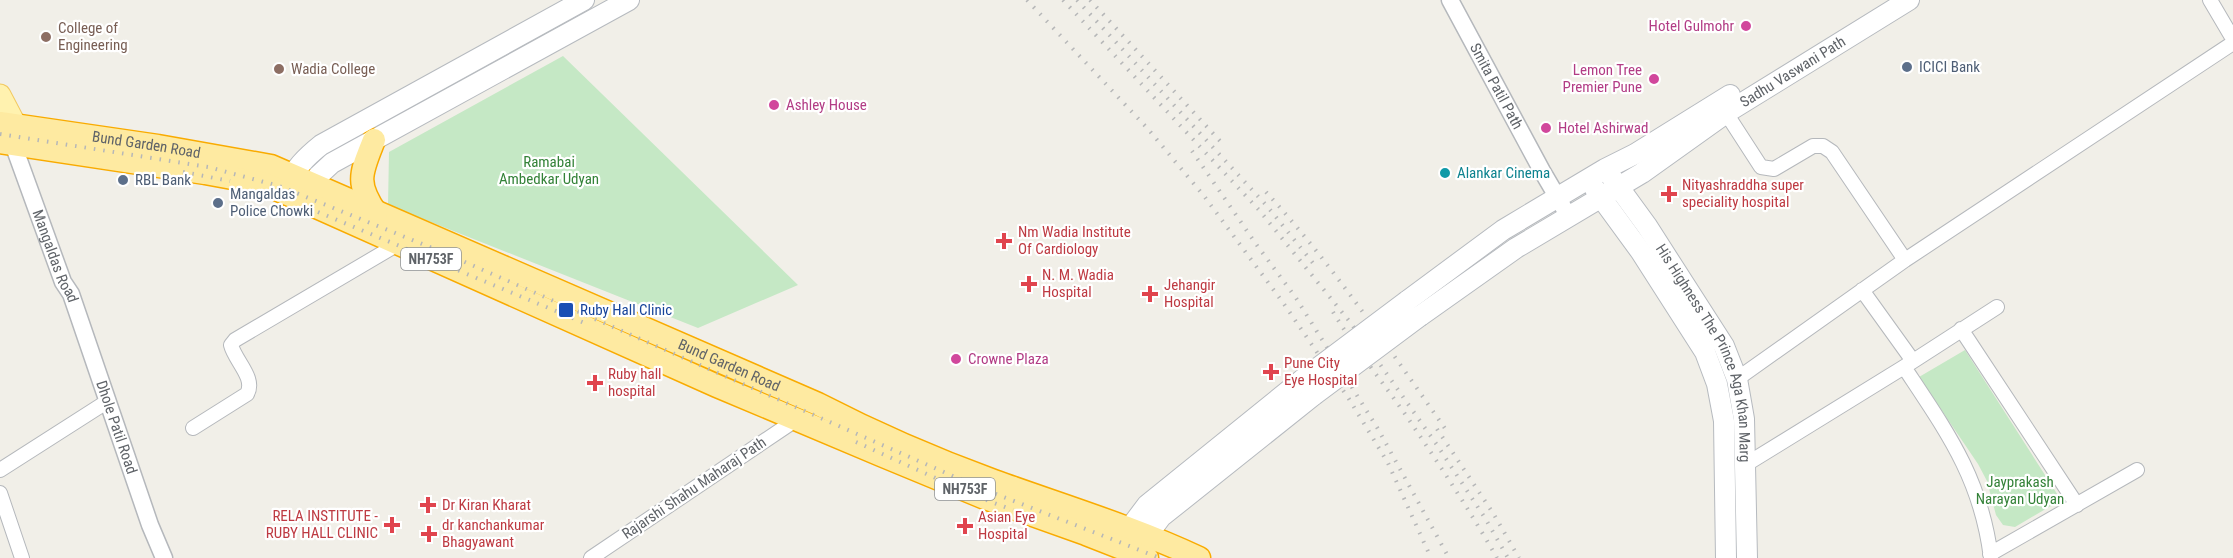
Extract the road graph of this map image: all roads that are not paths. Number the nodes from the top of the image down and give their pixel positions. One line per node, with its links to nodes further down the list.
1 (584, 0): 15 (main road)
2 (629, 0): 12 (main road)
3 (1450, 0): 18 (street, Smita Patil Path)
4 (1884, 0): 13 (main road)
5 (1909, 0): 10 (main road, Sadhu Vaswani Path)
6 (2210, 0): 7 (street)
7 (2233, 39)
8 (2233, 44): 23 (street)
9 (0, 95): 11 (main road, Mangaldas Road)
10 (1726, 113): 16 (main road, Sadhu Vaswani Path); 23 (street)
11 (8, 132): 15 (highway, Bund Garden Road / NH753F); 25 (street, Mangaldas Road)
12 (374, 140): 17 (main road); 20 (highway)
13 (1605, 169): 14 (main road); 16 (main road, His Highness The Prince Aga Khan Marg)
14 (1587, 179): 18 (main road); 19 (main road, His Highness The Prince Aga Khan Marg)
15 (288, 184): 17 (highway, Bund Garden Road / NH753F)
16 (1618, 188): 19 (main road, Sadhu Vaswani Path); 29 (main road, His Highness The Prince Aga Khan Marg)
17 (312, 194): 20 (highway, Bund Garden Road / NH753F); 22 (highway, Bund Garden Road / NH753F)
18 (1558, 197): 21 (street, Smita Patil Path); 38 (main road, bridge)
19 (1601, 198): 21 (main road, Sadhu Vaswani Path); 44 (main road, His Highness The Prince Aga Khan Marg)
20 (376, 213): 22 (highway, Bund Garden Road / NH753F)
21 (1569, 217): 38 (main road, Sadhu Vaswani Path, bridge)
22 (401, 235): 31 (highway, Bund Garden Road / NH753F); 32 (street); 38 (highway, Bund Garden Road / NH753F)
23 (1905, 260): 24 (street)
24 (1862, 290): 28 (street); 29 (street)
25 (71, 294): 30 (street, Dhole Patil Road)
26 (1997, 307): 27 (street)
27 (1961, 329): 28 (street); 37 (street)
28 (1909, 364): 33 (street); 39 (street)
29 (1737, 379): 33 (main road, His Highness The Prince Aga Khan Marg)
30 (108, 400): 34 (street); 41 (street, Dhole Patil Road)
31 (797, 419): 38 (highway, Bund Garden Road / NH753F); 42 (street, Rajarshi Shahu Maharaj Path)
32 (193, 428)
33 (1745, 465): 45 (main road, His Highness The Prince Aga Khan Marg)
34 (0, 470)
35 (2137, 470): 37 (street)
36 (0, 493): 40 (street)
37 (2077, 505): 39 (street)
38 (1135, 547): 43 (highway, NH753F)
39 (1990, 556)
40 (22, 558)
41 (164, 558)
42 (591, 558)
43 (1199, 558)
44 (1726, 558)
45 (1747, 558)

